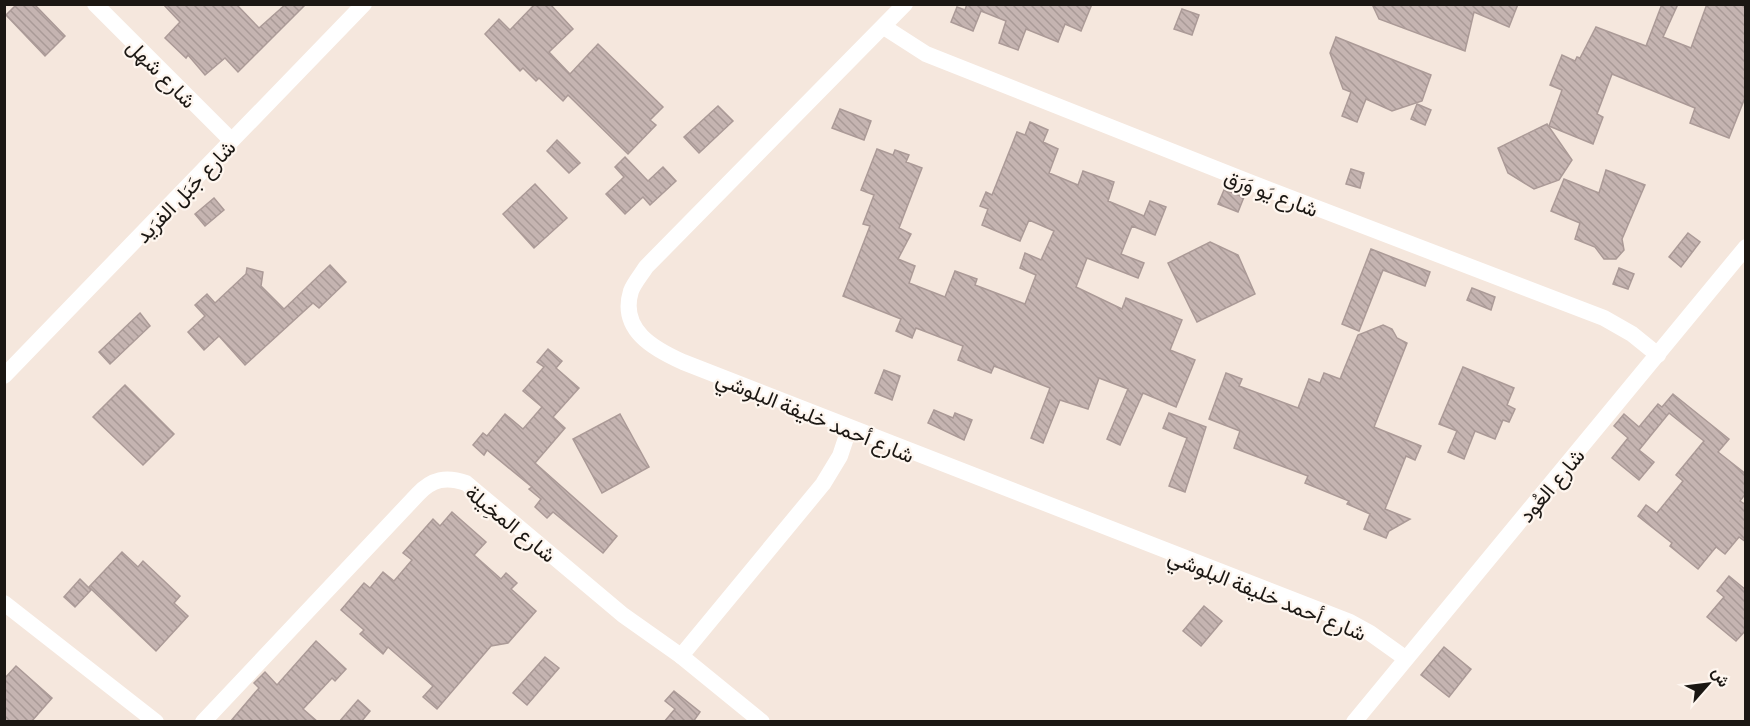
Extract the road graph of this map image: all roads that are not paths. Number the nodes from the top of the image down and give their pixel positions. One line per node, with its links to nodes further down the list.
1 (95, 4): 5 (street, شارع شهل)
2 (364, 4): 5 (street, شارع جَبَل الفرَيد)
3 (905, 4): 4 (street, شارع أحمد خليفة البلوشي)
4 (884, 27): 7 (street, شارع يَو وَرَق); 9 (street, شارع أحمد خليفة البلوشي)
5 (231, 140): 8 (street, شارع جَبَل الفرَيد)
6 (1746, 247): 7 (street, شارع العُود)
7 (1658, 355): 12 (street, شارع العُود)
8 (4, 376)
9 (849, 429): 11 (street); 12 (street, شارع أحمد خليفة البلوشي)
10 (4, 603): 13 (street)
11 (681, 656): 14 (street, شارع المخِيلة); 15 (street, شارع المخِيلة)
12 (1405, 658): 16 (street, شارع العُود)
13 (156, 722)
14 (203, 722)
15 (762, 722)
16 (1353, 722)

